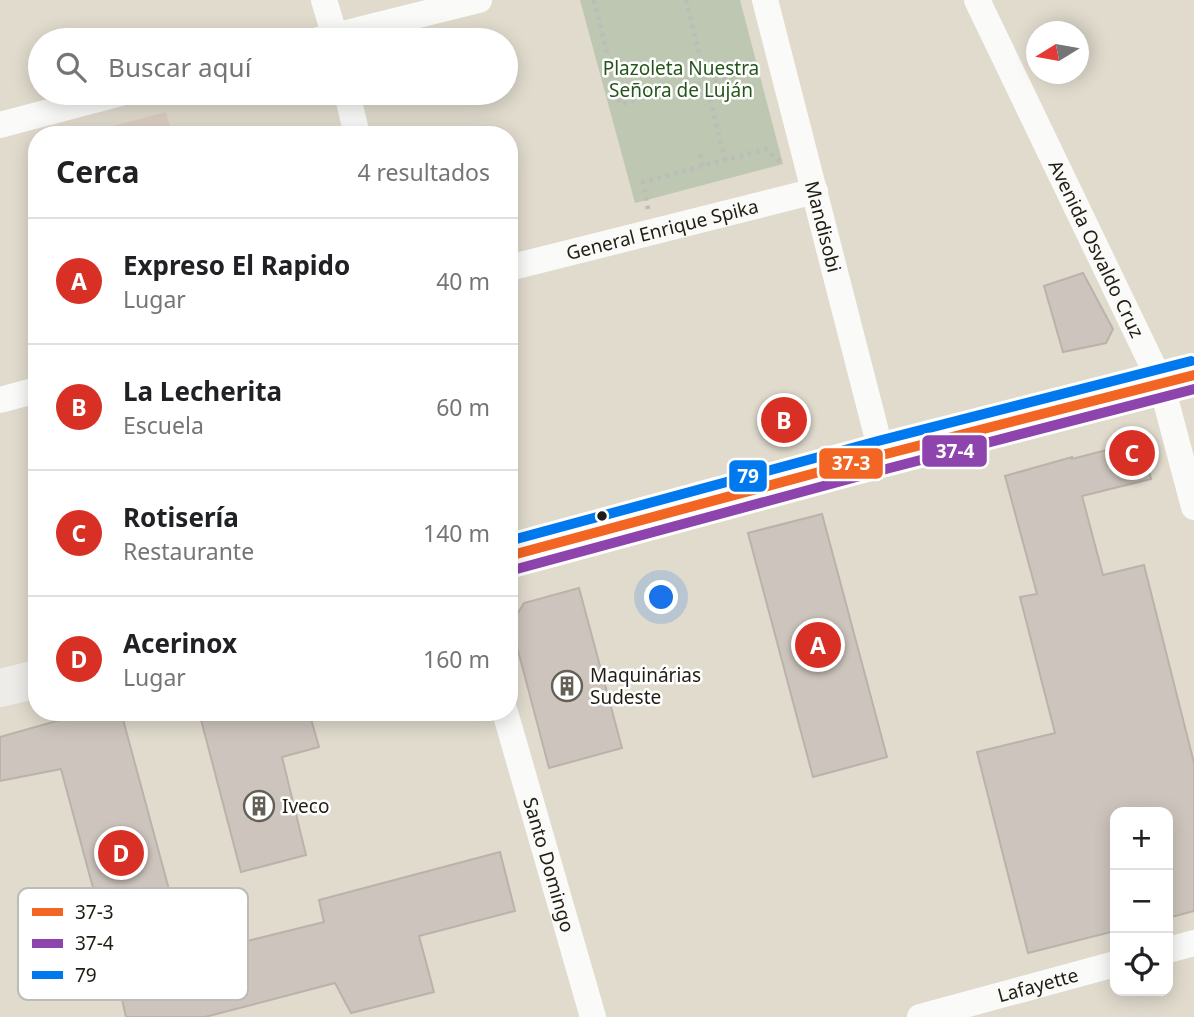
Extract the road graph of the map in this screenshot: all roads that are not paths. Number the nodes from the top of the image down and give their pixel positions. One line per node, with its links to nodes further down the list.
1 (324, 0): 5 (street)
2 (479, 0): 6 (street)
3 (765, 0): 11 (street, Mandisobi)
4 (977, 0): 13 (street, Avenida Osvaldo Cruz)
5 (328, 28)
6 (371, 28)
7 (76, 105): 9 (street)
8 (350, 105): 10 (street)
9 (0, 125)
10 (354, 126)
11 (815, 191): 12 (street, General Enrique Spika); 16 (street, Mandisobi)
12 (518, 266)
13 (1178, 379): 16 (main road); 17 (street, Avenida Osvaldo Cruz)
14 (28, 392): 15 (street)
15 (0, 400)
16 (882, 454): 18 (main road)
17 (1194, 508)
18 (518, 554)
19 (28, 681): 20 (main road)
20 (0, 688)
21 (508, 721): 25 (street, Santo Domingo)
22 (1194, 943): 23 (street)
23 (1173, 949)
24 (1110, 965): 26 (street, Lafayette)
25 (593, 1017)
26 (919, 1017)

